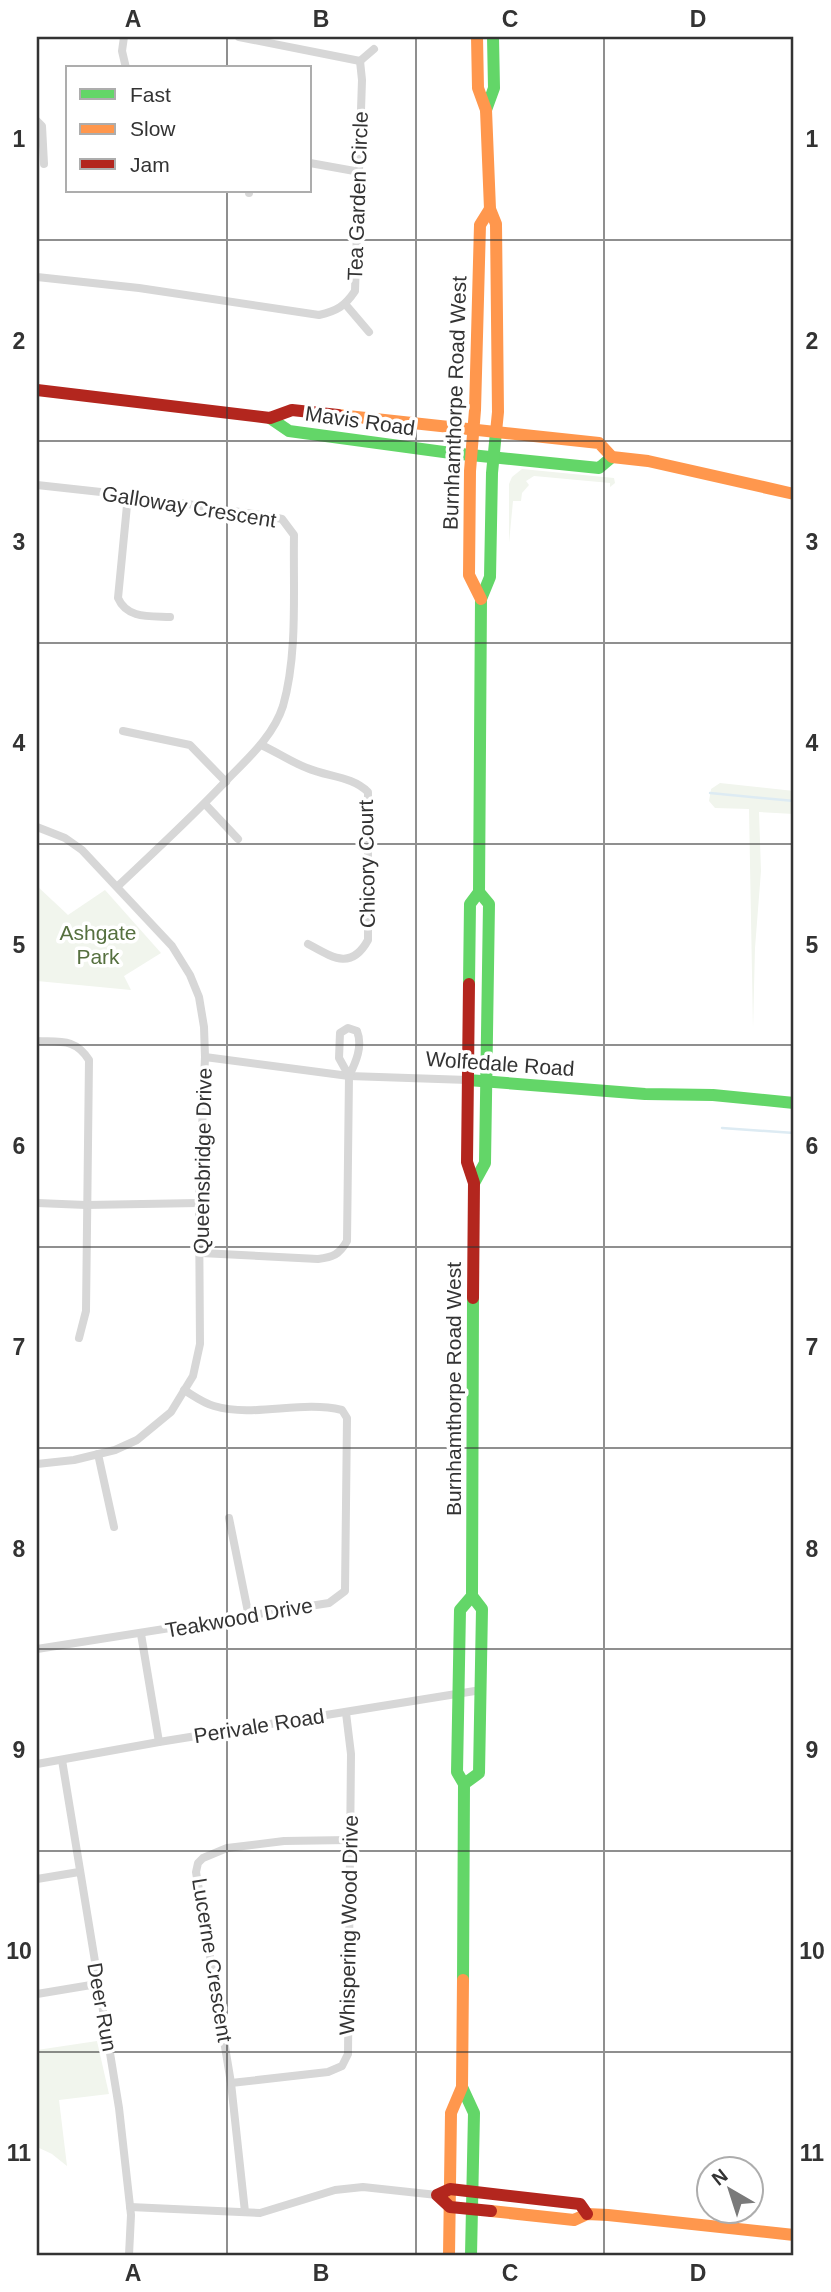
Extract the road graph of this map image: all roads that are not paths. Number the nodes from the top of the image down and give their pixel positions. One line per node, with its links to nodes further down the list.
1 (124, 37): 7 (street)
2 (239, 37): 6 (street)
3 (477, 37): 8 (main road, Burnhamthorpe Road West)
4 (493, 37): 8 (main road, Burnhamthorpe Road West)
5 (374, 49): 6 (street)
6 (360, 61): 12 (street, Tea Garden Circle)
7 (126, 66)
8 (486, 110): 13 (main road, Burnhamthorpe Road West)
9 (37, 121): 11 (street)
10 (312, 163): 12 (street)
11 (44, 164)
12 (360, 172): 15 (street, Tea Garden Circle)
13 (490, 209): 19 (main road, Burnhamthorpe Road West); 20 (main road, Burnhamthorpe Road West)
14 (37, 277): 15 (street, Tea Garden Circle)
15 (346, 305): 16 (street)
16 (369, 332)
17 (37, 390): 18 (main road, Mavis Road)
18 (270, 418): 19 (main road, Mavis Road); 21 (main road, Mavis Road)
19 (473, 429): 20 (main road, Mavis Road); 21 (main road, Burnhamthorpe Road West)
20 (496, 431): 22 (main road, Burnhamthorpe Road West); 23 (main road, Mavis Road)
21 (471, 455): 22 (main road, Mavis Road); 27 (main road, Burnhamthorpe Road West)
22 (493, 457): 23 (main road, Mavis Road); 27 (main road, Burnhamthorpe Road West)
23 (612, 457): 25 (main road, Mavis Road)
24 (37, 485): 26 (street, Galloway Crescent)
25 (794, 494)
26 (128, 495): 28 (street); 30 (street, Galloway Crescent)
27 (481, 599): 36 (main road, Burnhamthorpe Road West)
28 (170, 617)
29 (122, 731): 31 (street)
30 (261, 745): 31 (street, Galloway Crescent); 37 (street, Chicory Court)
31 (226, 782): 32 (street, Galloway Crescent)
32 (205, 804): 34 (street); 35 (street, Galloway Crescent)
33 (37, 827): 35 (street, Queensbridge Drive)
34 (238, 839)
35 (118, 887): 39 (street, Queensbridge Drive)
36 (479, 892): 41 (main road, Burnhamthorpe Road West); 42 (main road, Burnhamthorpe Road West)
37 (308, 944)
38 (37, 1041): 47 (street)
39 (205, 1057): 40 (street, Wolfedale Road); 46 (street, Queensbridge Drive)
40 (349, 1076): 40 (street); 41 (street, Wolfedale Road); 48 (street)
41 (468, 1080): 42 (main road, Wolfedale Road); 44 (main road, Burnhamthorpe Road West)
42 (486, 1082): 43 (main road, Wolfedale Road); 44 (main road, Burnhamthorpe Road West)
43 (794, 1103)
44 (474, 1183): 55 (main road, Burnhamthorpe Road West)
45 (37, 1203): 47 (street)
46 (199, 1203): 47 (street); 48 (street, Queensbridge Drive)
47 (86, 1205): 49 (street)
48 (201, 1254): 50 (street, Queensbridge Drive)
49 (79, 1338)
50 (184, 1390): 51 (street, Queensbridge Drive); 56 (street, Teakwood Drive)
51 (98, 1454): 52 (street, Queensbridge Drive); 54 (street)
52 (37, 1464)
53 (229, 1518): 56 (street)
54 (114, 1527)
55 (472, 1596): 59 (main road, Burnhamthorpe Road West); 60 (main road, Burnhamthorpe Road West)
56 (249, 1617): 57 (street, Teakwood Drive)
57 (141, 1634): 58 (street, Teakwood Drive); 62 (street)
58 (37, 1649)
59 (481, 1690): 60 (street, Perivale Road); 65 (main road, Burnhamthorpe Road West)
60 (459, 1693): 61 (street, Perivale Road); 65 (main road, Burnhamthorpe Road West)
61 (346, 1713): 62 (street, Perivale Road); 66 (street, Whispering Wood Drive)
62 (159, 1742): 63 (street, Perivale Road)
63 (62, 1760): 64 (street, Perivale Road); 67 (street, Deer Run)
64 (37, 1764)
65 (464, 1784): 72 (main road, Burnhamthorpe Road West)
66 (349, 1840): 71 (street, Whispering Wood Drive); 71 (street, Lucerne Crescent)
67 (79, 1872): 68 (street); 69 (street, Deer Run)
68 (37, 1879)
69 (97, 1984): 70 (street); 76 (street, Deer Run)
70 (37, 1994)
71 (231, 2083): 79 (street, Lucerne Crescent)
72 (463, 2087): 73 (main road, Burnhamthorpe Road West); 74 (main road, Burnhamthorpe Road West)
73 (450, 2189): 74 (main road); 75 (main road); 77 (main road, Burnhamthorpe Road West)
74 (473, 2192): 78 (main road, Burnhamthorpe Road West); 80 (main road)
75 (437, 2195): 77 (main road); 79 (street)
76 (130, 2207): 79 (street); 82 (street, Deer Run)
77 (450, 2207): 78 (main road); 83 (main road, Burnhamthorpe Road West)
78 (473, 2209): 80 (main road); 84 (main road, Burnhamthorpe Road West)
79 (245, 2212)
80 (587, 2214): 81 (main road)
81 (794, 2235)
82 (130, 2255)
83 (449, 2255)
84 (471, 2255)

